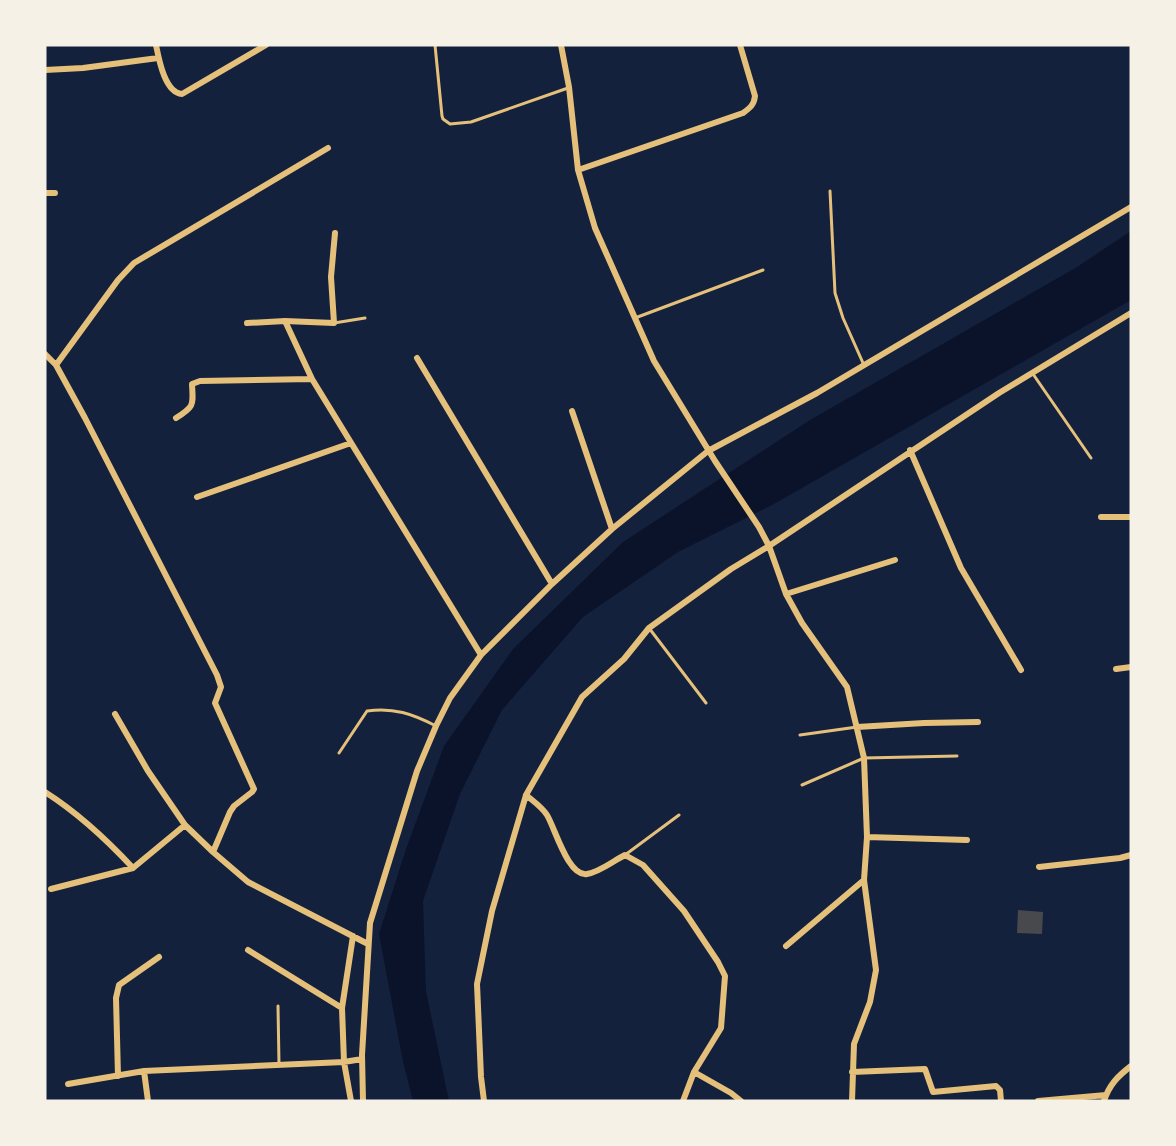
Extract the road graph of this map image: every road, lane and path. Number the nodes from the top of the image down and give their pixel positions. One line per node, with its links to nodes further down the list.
1 (156, 45): 6 (street)
2 (266, 45): 6 (street)
3 (435, 45): 8 (lane)
4 (561, 45): 8 (street)
5 (740, 45): 10 (street)
6 (159, 58): 7 (street)
7 (45, 70)
8 (569, 87): 10 (street)
9 (328, 148): 25 (street)
10 (578, 170): 19 (street)
11 (830, 191): 26 (lane)
12 (45, 193): 13 (street)
13 (55, 193)
14 (1131, 207): 26 (street)
15 (335, 233): 21 (street)
16 (764, 270): 19 (lane)
17 (1131, 313): 27 (street)
18 (365, 318): 21 (lane)
19 (635, 318): 33 (street)
20 (285, 321): 21 (street); 22 (street); 28 (street)
21 (334, 322)
22 (247, 323)
23 (45, 354): 25 (street)
24 (417, 358): 41 (street)
25 (56, 365): 64 (street)
26 (864, 365): 33 (street)
27 (1032, 372): 32 (street); 34 (lane)
28 (312, 379): 30 (street); 31 (street)
29 (572, 411): 38 (street)
30 (176, 418)
31 (351, 443): 35 (street); 44 (street)
32 (910, 450): 39 (street); 47 (street)
33 (708, 451): 38 (street); 39 (street)
34 (1091, 458)
35 (197, 497)
36 (1101, 517): 37 (street)
37 (1131, 517)
38 (612, 529): 41 (street)
39 (769, 546): 42 (street); 43 (street)
40 (896, 560): 42 (street)
41 (552, 584): 44 (street)
42 (786, 594): 52 (street)
43 (649, 627): 48 (lane); 59 (street)
44 (481, 655): 51 (street)
45 (1131, 668): 46 (street)
46 (1116, 669)
47 (1022, 670)
48 (706, 703)
49 (115, 714): 61 (street)
50 (978, 722): 52 (street)
51 (436, 726): 54 (lane); 72 (street)
52 (857, 727): 53 (lane); 56 (street)
53 (800, 735)
54 (339, 753)
55 (957, 756): 56 (lane)
56 (864, 758): 57 (lane); 62 (street)
57 (802, 785)
58 (45, 792): 68 (street)
59 (526, 795): 65 (street); 91 (street)
60 (679, 815): 65 (lane)
61 (185, 825): 64 (street); 68 (street)
62 (867, 837): 63 (street); 69 (street)
63 (967, 840)
64 (213, 852): 71 (street)
65 (625, 855): 83 (street)
66 (1131, 855): 67 (street)
67 (1039, 867)
68 (133, 868): 70 (street)
69 (864, 880): 73 (street); 84 (street)
70 (51, 889)
71 (353, 936): 72 (street); 77 (street)
72 (369, 944): 78 (street)
73 (786, 946)
74 (248, 950): 77 (street)
75 (159, 957): 85 (street)
76 (278, 1006): 80 (lane)
77 (342, 1008): 79 (street)
78 (362, 1059): 79 (street); 90 (street)
79 (344, 1062): 80 (street); 89 (street)
80 (279, 1064): 82 (street)
81 (1131, 1066): 87 (street)
82 (144, 1071): 85 (street); 88 (street)
83 (694, 1072): 92 (street); 93 (street)
84 (852, 1072): 94 (street); 95 (street)
85 (118, 1076): 86 (street)
86 (68, 1084)
87 (1105, 1098): 96 (street)
88 (148, 1101)
89 (351, 1101)
90 (363, 1101)
91 (484, 1101)
92 (683, 1101)
93 (741, 1101)
94 (852, 1101)
95 (1001, 1101)
96 (1038, 1101)

